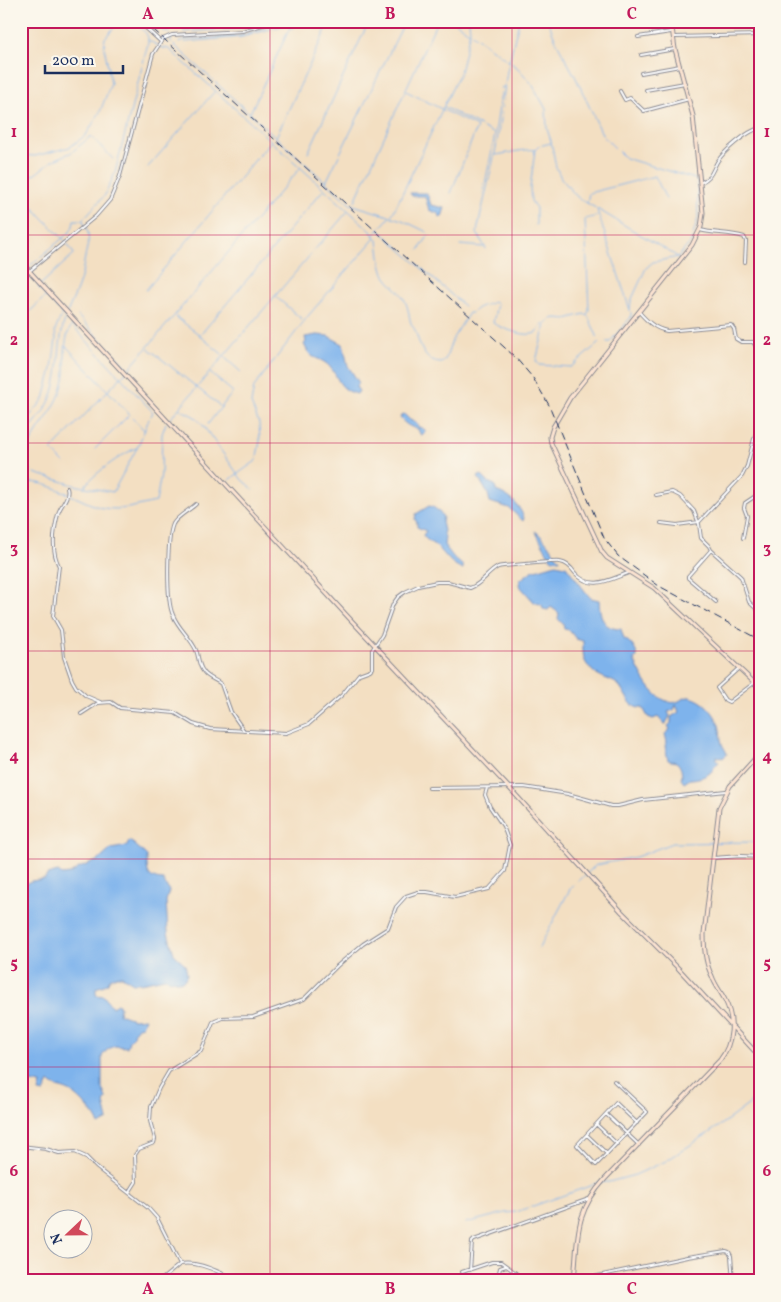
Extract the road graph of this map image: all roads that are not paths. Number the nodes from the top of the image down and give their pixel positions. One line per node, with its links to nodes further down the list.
1 (87, 21): 2 (street)
2 (115, 21)
3 (138, 21): 10 (street)
4 (277, 21): 10 (street)
5 (671, 21): 6 (main road)
6 (671, 32): 8 (main road); 9 (street)
7 (760, 35): 8 (street)
8 (672, 37): 11 (main road)
9 (638, 38)
10 (160, 41): 24 (street)
11 (675, 49): 12 (street); 13 (main road)
12 (641, 55)
13 (680, 66): 14 (street); 15 (main road)
14 (642, 73)
15 (685, 83): 16 (street); 18 (main road)
16 (646, 90)
17 (620, 91): 18 (street)
18 (689, 99): 20 (main road)
19 (760, 128): 20 (street)
20 (700, 183): 21 (main road)
21 (700, 230): 23 (street); 26 (main road)
22 (21, 262): 24 (main road)
23 (745, 262)
24 (30, 271): 25 (street); 40 (main road)
25 (21, 278)
26 (639, 312): 27 (street); 37 (main road)
27 (760, 352)
28 (760, 429): 33 (street)
29 (67, 488): 44 (street)
30 (760, 492): 35 (street)
31 (656, 495): 33 (street)
32 (196, 504): 46 (street)
33 (698, 522): 34 (street); 36 (street)
34 (661, 523)
35 (743, 538)
36 (711, 550): 38 (street); 39 (street)
37 (628, 573): 40 (street); 41 (main road)
38 (716, 602)
39 (760, 612)
40 (375, 645): 46 (street); 48 (main road)
41 (739, 668): 42 (main road); 42 (street)
42 (754, 682): 43 (main road)
43 (760, 688)
44 (102, 702): 45 (street); 46 (street)
45 (81, 714)
46 (244, 731)
47 (760, 753): 51 (main road)
48 (508, 787): 50 (street); 51 (street); 54 (main road)
49 (429, 788): 50 (street)
50 (487, 788): 66 (street)
51 (726, 791): 53 (main road)
52 (760, 856): 53 (street)
53 (713, 858): 54 (main road)
54 (731, 1026): 55 (main road); 63 (main road)
55 (760, 1057)
56 (614, 1081): 58 (street)
57 (606, 1114): 58 (street); 59 (street); 61 (street)
58 (637, 1123): 61 (street)
59 (596, 1124): 60 (street); 62 (street)
60 (587, 1134): 65 (street); 65 (street)
61 (627, 1134): 62 (street); 63 (street)
62 (617, 1144): 65 (street)
63 (639, 1145): 67 (main road)
64 (21, 1146): 66 (street)
65 (607, 1154)
66 (129, 1193): 68 (street)
67 (588, 1199): 70 (street); 76 (main road)
68 (180, 1264): 72 (street); 73 (street)
69 (511, 1268): 70 (street); 74 (street); 75 (street)
70 (470, 1270): 71 (street)
71 (462, 1272)
72 (160, 1281)
73 (241, 1281)
74 (497, 1281)
75 (515, 1281)
76 (574, 1281): 77 (street)
77 (733, 1281)

